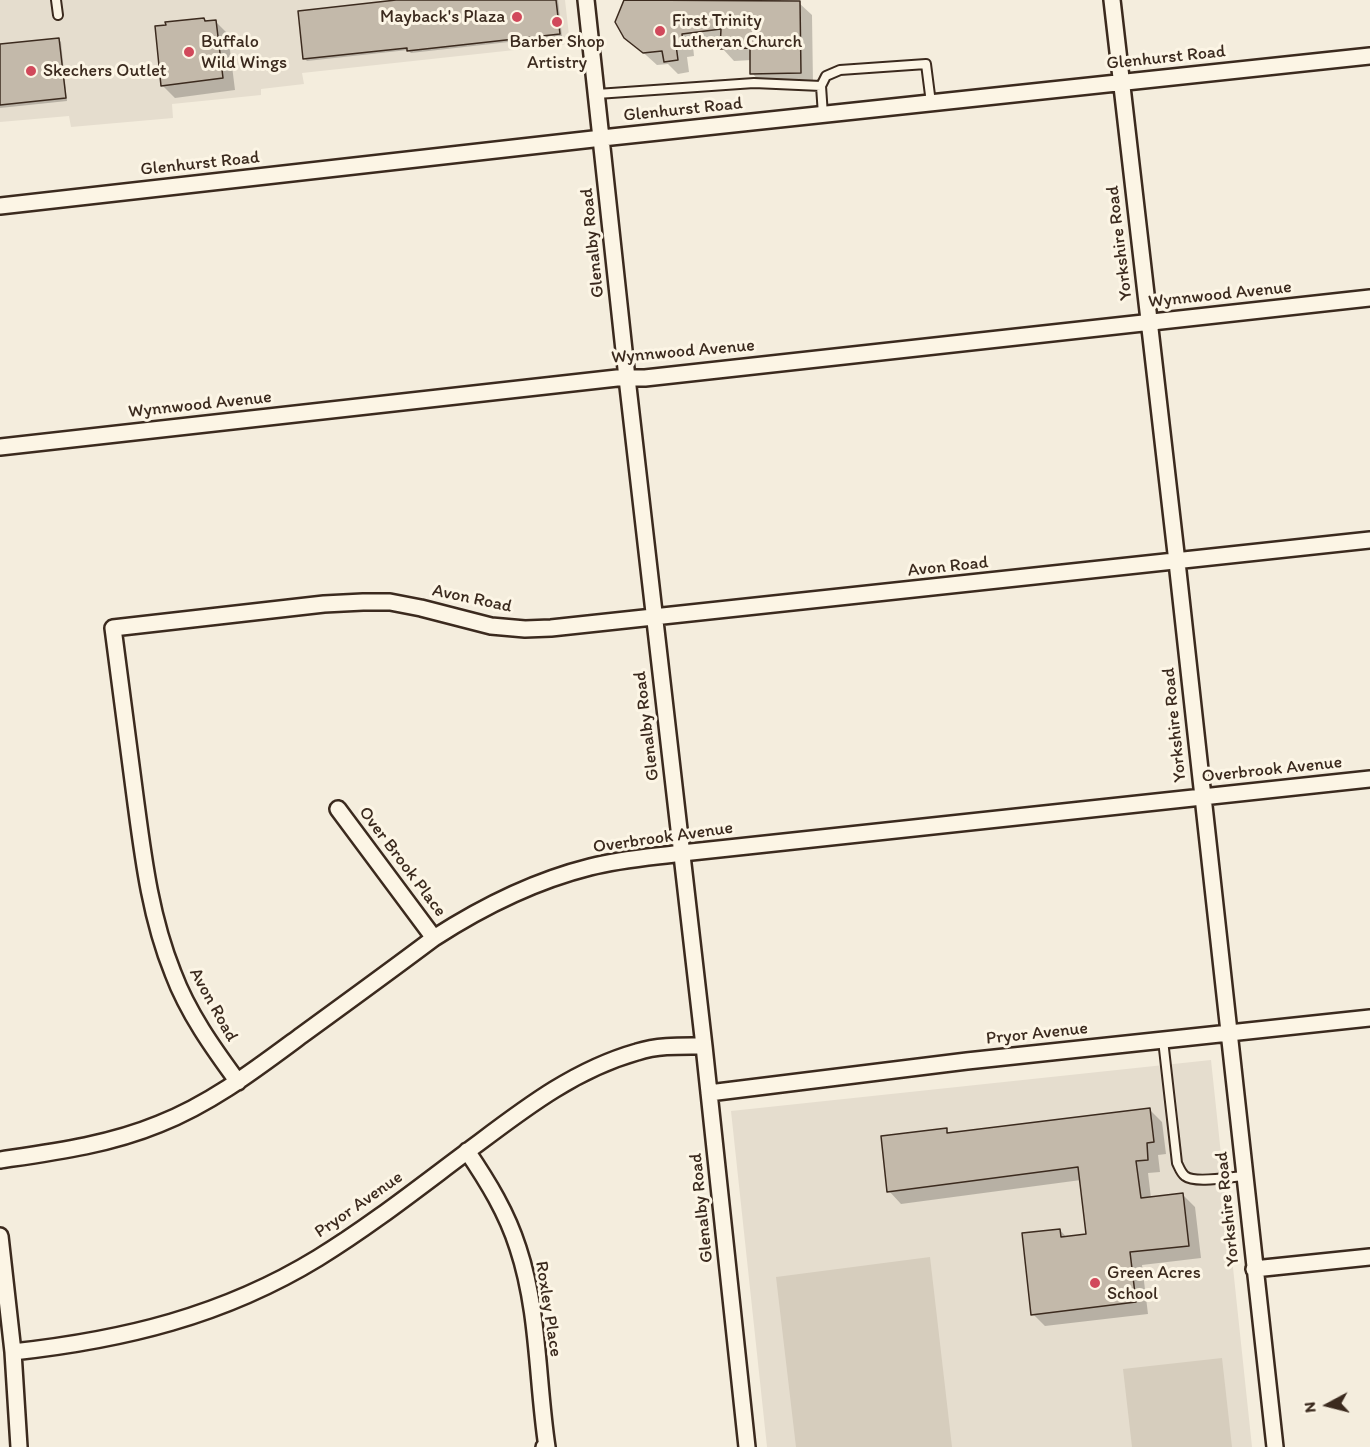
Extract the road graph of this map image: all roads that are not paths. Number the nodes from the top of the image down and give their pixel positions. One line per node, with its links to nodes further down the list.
1 (56, 0): 4 (lane)
2 (586, 0): 8 (street, Glenalby Road)
3 (1112, 0): 6 (street, Yorkshire Road)
4 (58, 15)
5 (1370, 56): 6 (street, Glenhurst Road)
6 (1121, 83): 9 (street, Glenhurst Road); 14 (street, Yorkshire Road)
7 (821, 86): 8 (lane); 9 (lane); 10 (lane)
8 (597, 94): 11 (street, Glenalby Road)
9 (931, 104): 10 (street, Glenhurst Road)
10 (824, 115): 11 (street, Glenhurst Road)
11 (602, 138): 12 (street, Glenhurst Road); 15 (street, Glenalby Road)
12 (0, 206)
13 (1370, 298): 14 (street, Wynnwood Avenue)
14 (1149, 322): 15 (street, Wynnwood Avenue); 18 (street, Yorkshire Road)
15 (627, 378): 16 (street, Wynnwood Avenue); 19 (street, Glenalby Road)
16 (0, 447)
17 (1370, 540): 18 (street, Avon Road)
18 (1178, 561): 19 (street, Avon Road); 21 (street, Yorkshire Road)
19 (654, 617): 23 (street, Glenalby Road); 29 (street, Avon Road)
20 (1370, 778): 21 (street, Overbrook Avenue)
21 (1202, 797): 23 (street, Overbrook Avenue); 26 (street, Yorkshire Road)
22 (338, 809): 24 (street, Over Brook Place)
23 (682, 853): 24 (street, Overbrook Avenue); 28 (street, Glenalby Road)
24 (434, 938): 29 (street, Overbrook Avenue)
25 (1370, 1018): 26 (street, Pryor Avenue)
26 (1228, 1033): 27 (street, Pryor Avenue); 33 (street, Yorkshire Road)
27 (1163, 1040): 30 (street, Pryor Avenue); 33 (lane)
28 (704, 1046): 30 (street, Glenalby Road); 31 (street, Pryor Avenue)
29 (238, 1082): 32 (street, Overbrook Avenue)
30 (709, 1093): 40 (street, Glenalby Road)
31 (467, 1151): 37 (street, Pryor Avenue); 39 (street, Roxley Place)
32 (0, 1160)
33 (1244, 1176): 36 (street, Yorkshire Road)
34 (0, 1236): 37 (street)
35 (1370, 1257): 36 (street)
36 (1254, 1269): 41 (street, Yorkshire Road)
37 (13, 1352): 38 (street)
38 (19, 1447)
39 (544, 1447)
40 (747, 1447)
41 (1275, 1447)

